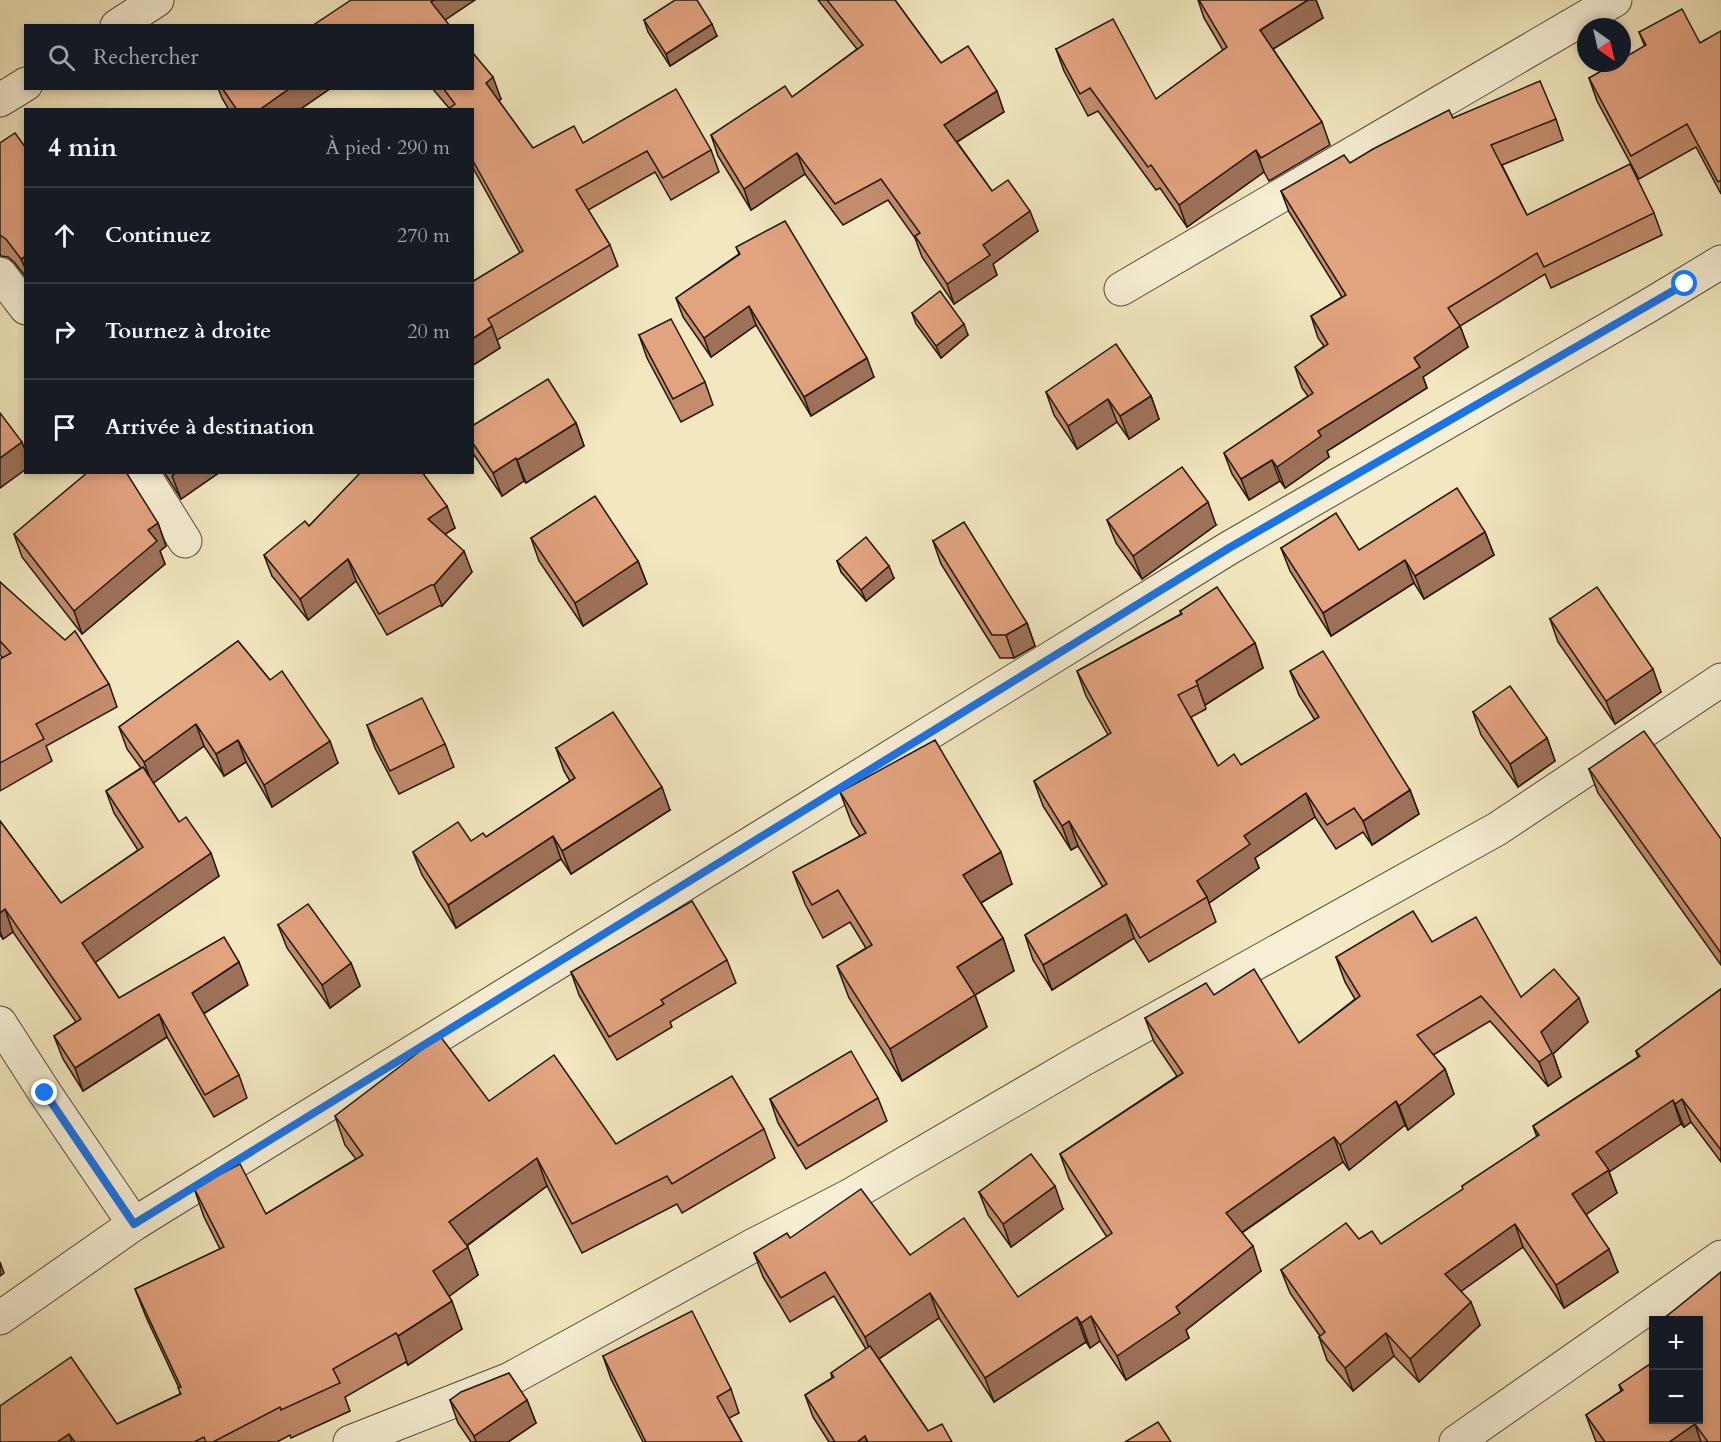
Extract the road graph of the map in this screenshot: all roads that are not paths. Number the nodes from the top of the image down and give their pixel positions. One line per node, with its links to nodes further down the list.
1 (157, 0): 3 (street)
2 (1615, 0): 8 (street)
3 (120, 24)
4 (24, 85): 5 (street)
5 (0, 100)
6 (1721, 262): 14 (street)
7 (0, 274): 9 (street)
8 (1121, 289)
9 (24, 305)
10 (143, 474): 11 (street)
11 (185, 541)
12 (1721, 680): 17 (street)
13 (0, 1023): 14 (street)
14 (134, 1224): 16 (street)
15 (1721, 1257): 18 (street)
16 (0, 1318)
17 (350, 1442)
18 (1456, 1442)

